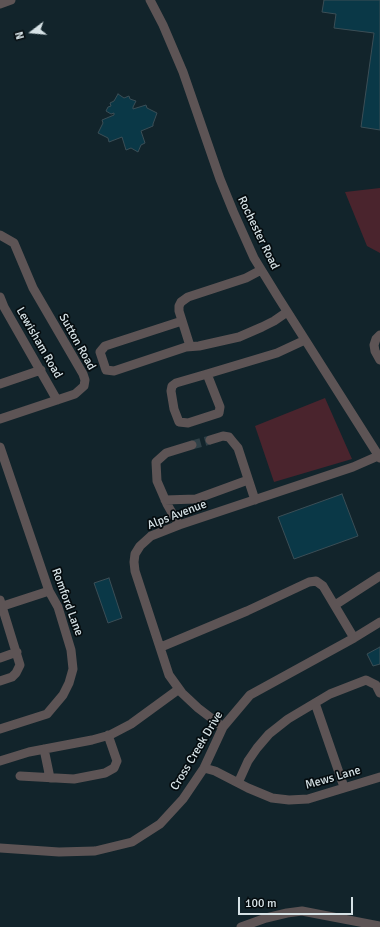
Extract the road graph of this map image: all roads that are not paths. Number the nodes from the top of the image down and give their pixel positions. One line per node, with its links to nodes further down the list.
1 (11, 0): 3 (street)
2 (150, 0): 5 (street, Rochester Road)
3 (0, 4)
4 (1, 238): 16 (street, Sutton Road)
5 (262, 270): 7 (street, Rochester Road); 8 (street)
6 (0, 298): 13 (street, Lewisham Road)
7 (287, 312): 10 (street, Rochester Road); 11 (street)
8 (182, 322): 11 (street); 11 (street)
9 (380, 334): 12 (street)
10 (305, 340): 14 (street); 21 (street, Rochester Road)
11 (190, 346)
12 (380, 360)
13 (40, 370): 15 (street); 16 (street, Lewisham Road)
14 (207, 374): 14 (street)
15 (1, 381)
16 (57, 400): 17 (street, Sutton Road)
17 (0, 419)
18 (210, 440): 22 (street)
19 (192, 444): 23 (street)
20 (0, 447): 27 (street, Romford Lane)
21 (379, 457): 24 (street, Alps Avenue)
22 (248, 480): 23 (street); 24 (street)
23 (166, 500): 25 (street)
24 (255, 500): 25 (street, Alps Avenue)
25 (179, 525): 32 (street, Alps Avenue)
26 (380, 576): 29 (street)
27 (49, 591): 28 (street); 40 (street, Romford Lane)
28 (1, 605): 33 (street)
29 (335, 605): 31 (street); 32 (street)
30 (380, 622): 31 (street, Cross Creek Drive)
31 (354, 638): 39 (street, Cross Creek Drive)
32 (161, 647): 36 (street, Alps Avenue)
33 (17, 652): 34 (street); 35 (street)
34 (0, 658)
35 (0, 681)
36 (179, 690): 39 (street, Alps Avenue); 41 (street)
37 (380, 693): 38 (street)
38 (315, 703): 48 (street); 49 (street)
39 (223, 727): 44 (street, Cross Creek Drive)
40 (0, 730)
41 (108, 735): 42 (street); 47 (street)
42 (44, 749): 43 (street); 47 (street)
43 (0, 761)
44 (204, 768): 48 (street, Mews Lane); 50 (street, Cross Creek Drive)
45 (20, 776): 47 (street)
46 (380, 777): 49 (street, Mews Lane)
47 (50, 778)
48 (238, 782): 49 (street, Mews Lane)
49 (344, 787)
50 (0, 848)
51 (247, 926): 52 (street)
52 (380, 926)

